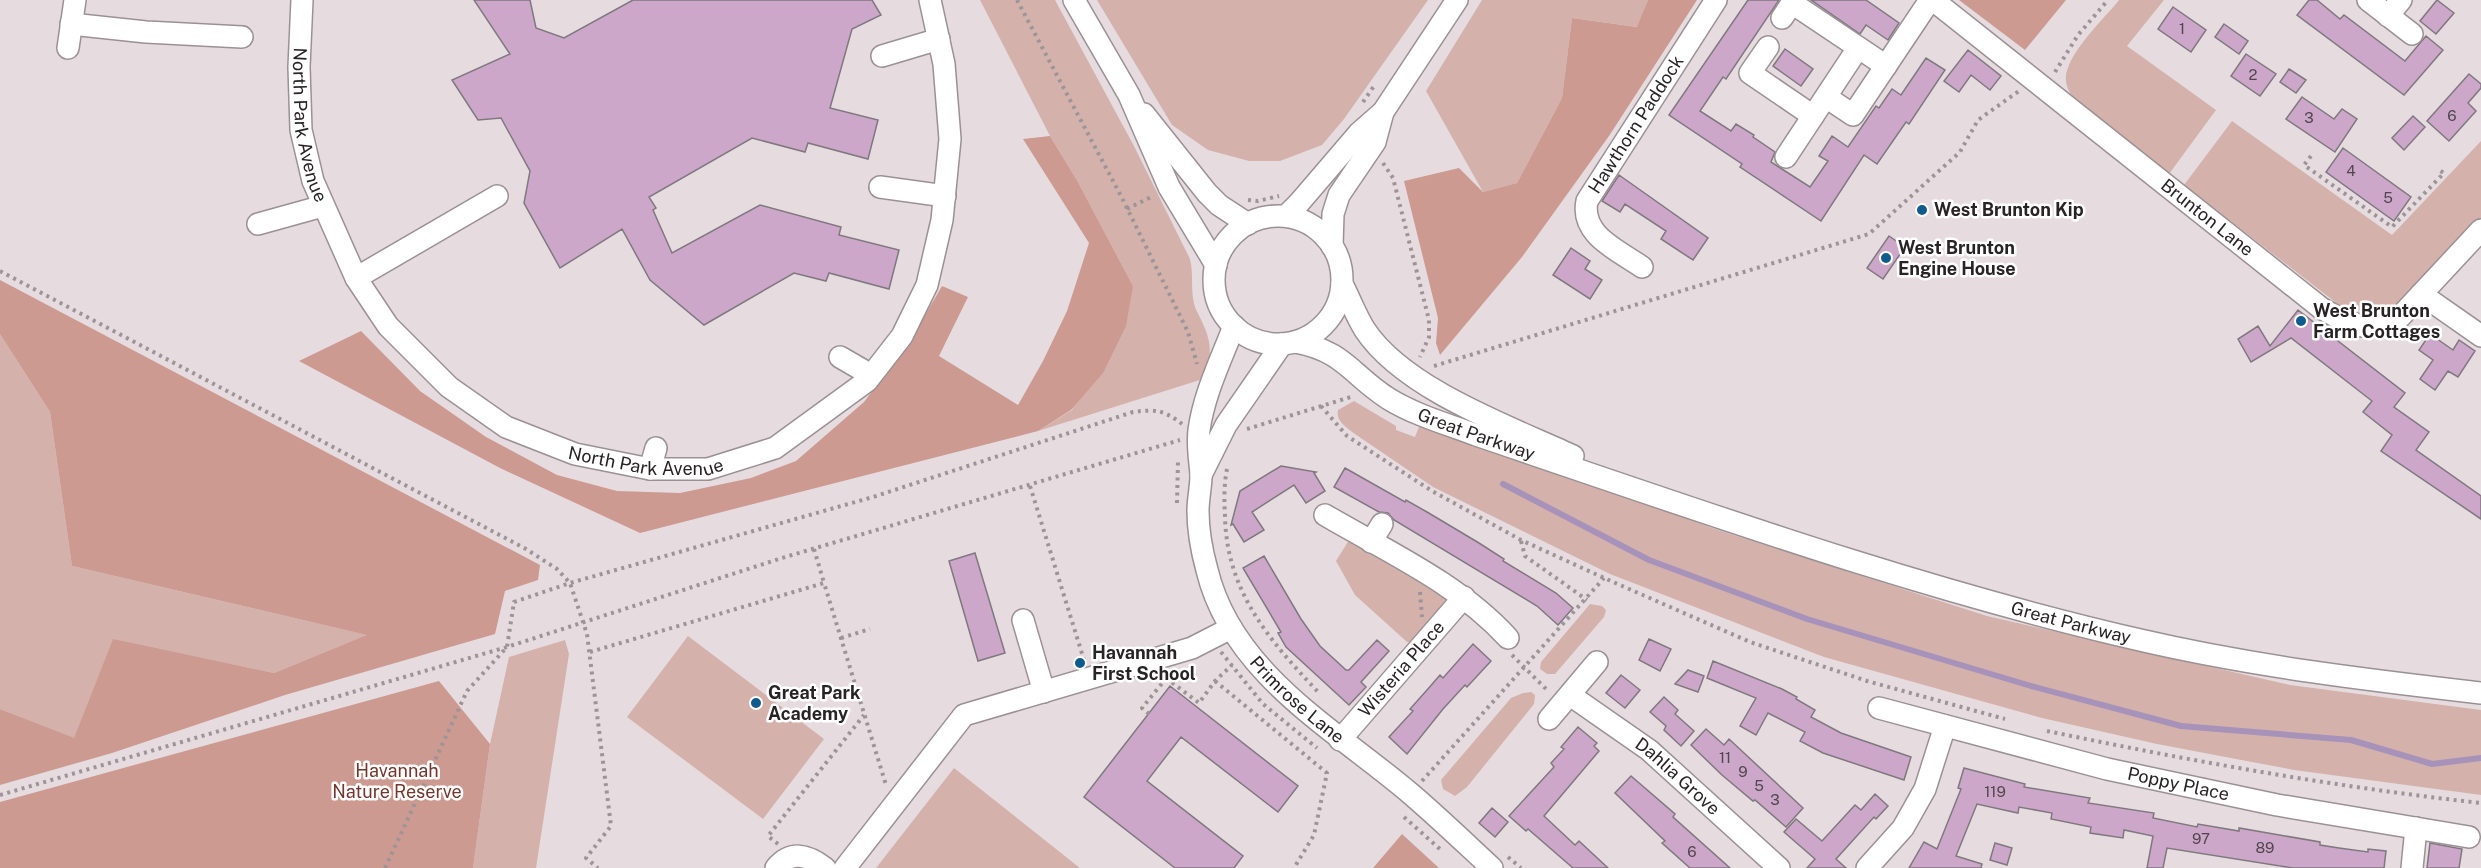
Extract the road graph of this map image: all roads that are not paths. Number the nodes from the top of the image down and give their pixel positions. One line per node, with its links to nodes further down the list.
1 (75, 0): 11 (street)
2 (302, 0): 28 (street, North Park Avenue)
3 (930, 0): 14 (street, North Park Avenue)
4 (1074, 0): 20 (street)
5 (1457, 0): 22 (street)
6 (1716, 0): 35 (street, Hawthorn Paddock)
7 (1931, 0): 19 (street); 38 (street, Brunton Lane)
8 (2368, 0): 9 (street)
9 (2395, 8): 12 (street)
10 (1782, 18): 17 (street)
11 (71, 24): 13 (street); 16 (street)
12 (2412, 34)
13 (242, 37)
14 (939, 39): 18 (street); 27 (street, North Park Avenue)
15 (1768, 47): 23 (street)
16 (68, 48)
17 (1858, 48): 19 (street); 21 (street)
18 (882, 56)
19 (1886, 66): 21 (street)
20 (1128, 95): 31 (street); 34 (street)
21 (1826, 97): 23 (street)
22 (1383, 112): 29 (street); 33 (street)
23 (1813, 116): 24 (street)
24 (1786, 157)
25 (880, 186): 27 (street)
26 (497, 196): 36 (street)
27 (945, 196): 43 (street, North Park Avenue)
28 (323, 206): 30 (street); 36 (street, North Park Avenue)
29 (1286, 216): 31 (street, Great Parkway); 33 (street, Great Parkway)
30 (258, 224)
31 (1248, 224): 34 (street, Great Parkway)
32 (2481, 230): 38 (street, Brunton Lane)
33 (1332, 246): 37 (street, Great Parkway)
34 (1216, 265): 39 (street, Great Parkway)
35 (1642, 267)
36 (356, 278): 45 (street, North Park Avenue)
37 (1342, 284): 41 (street); 47 (street, Great Parkway)
38 (2421, 294): 40 (street)
39 (1234, 326): 41 (street, Great Parkway); 46 (street, Primrose Lane)
40 (2481, 336)
41 (1288, 343): 46 (street, Primrose Lane); 47 (street, Great Parkway)
42 (840, 357): 43 (street)
43 (871, 375): 45 (street, North Park Avenue)
44 (656, 448): 45 (street)
45 (650, 469)
46 (1201, 475): 51 (street, Primrose Lane)
47 (1670, 501): 55 (street, Great Parkway)
48 (1325, 515): 49 (street)
49 (1464, 597): 52 (street); 58 (street, Wisteria Place)
50 (1023, 620): 54 (street)
51 (1231, 628): 54 (street); 58 (street, Primrose Lane)
52 (1508, 638)
53 (1597, 662): 65 (street, Dahlia Grove)
54 (1044, 692): 63 (street)
55 (2481, 693)
56 (1879, 708): 57 (street, Poppy Place)
57 (1945, 726): 59 (street, Poppy Place); 66 (street)
58 (1340, 740): 64 (street, Primrose Lane)
59 (2416, 828): 60 (street, Poppy Place); 67 (street)
60 (2469, 837)
61 (785, 862): 62 (street)
62 (825, 868)
63 (845, 868)
64 (1492, 868)
65 (1779, 868)
66 (1867, 868)
67 (2412, 868)

